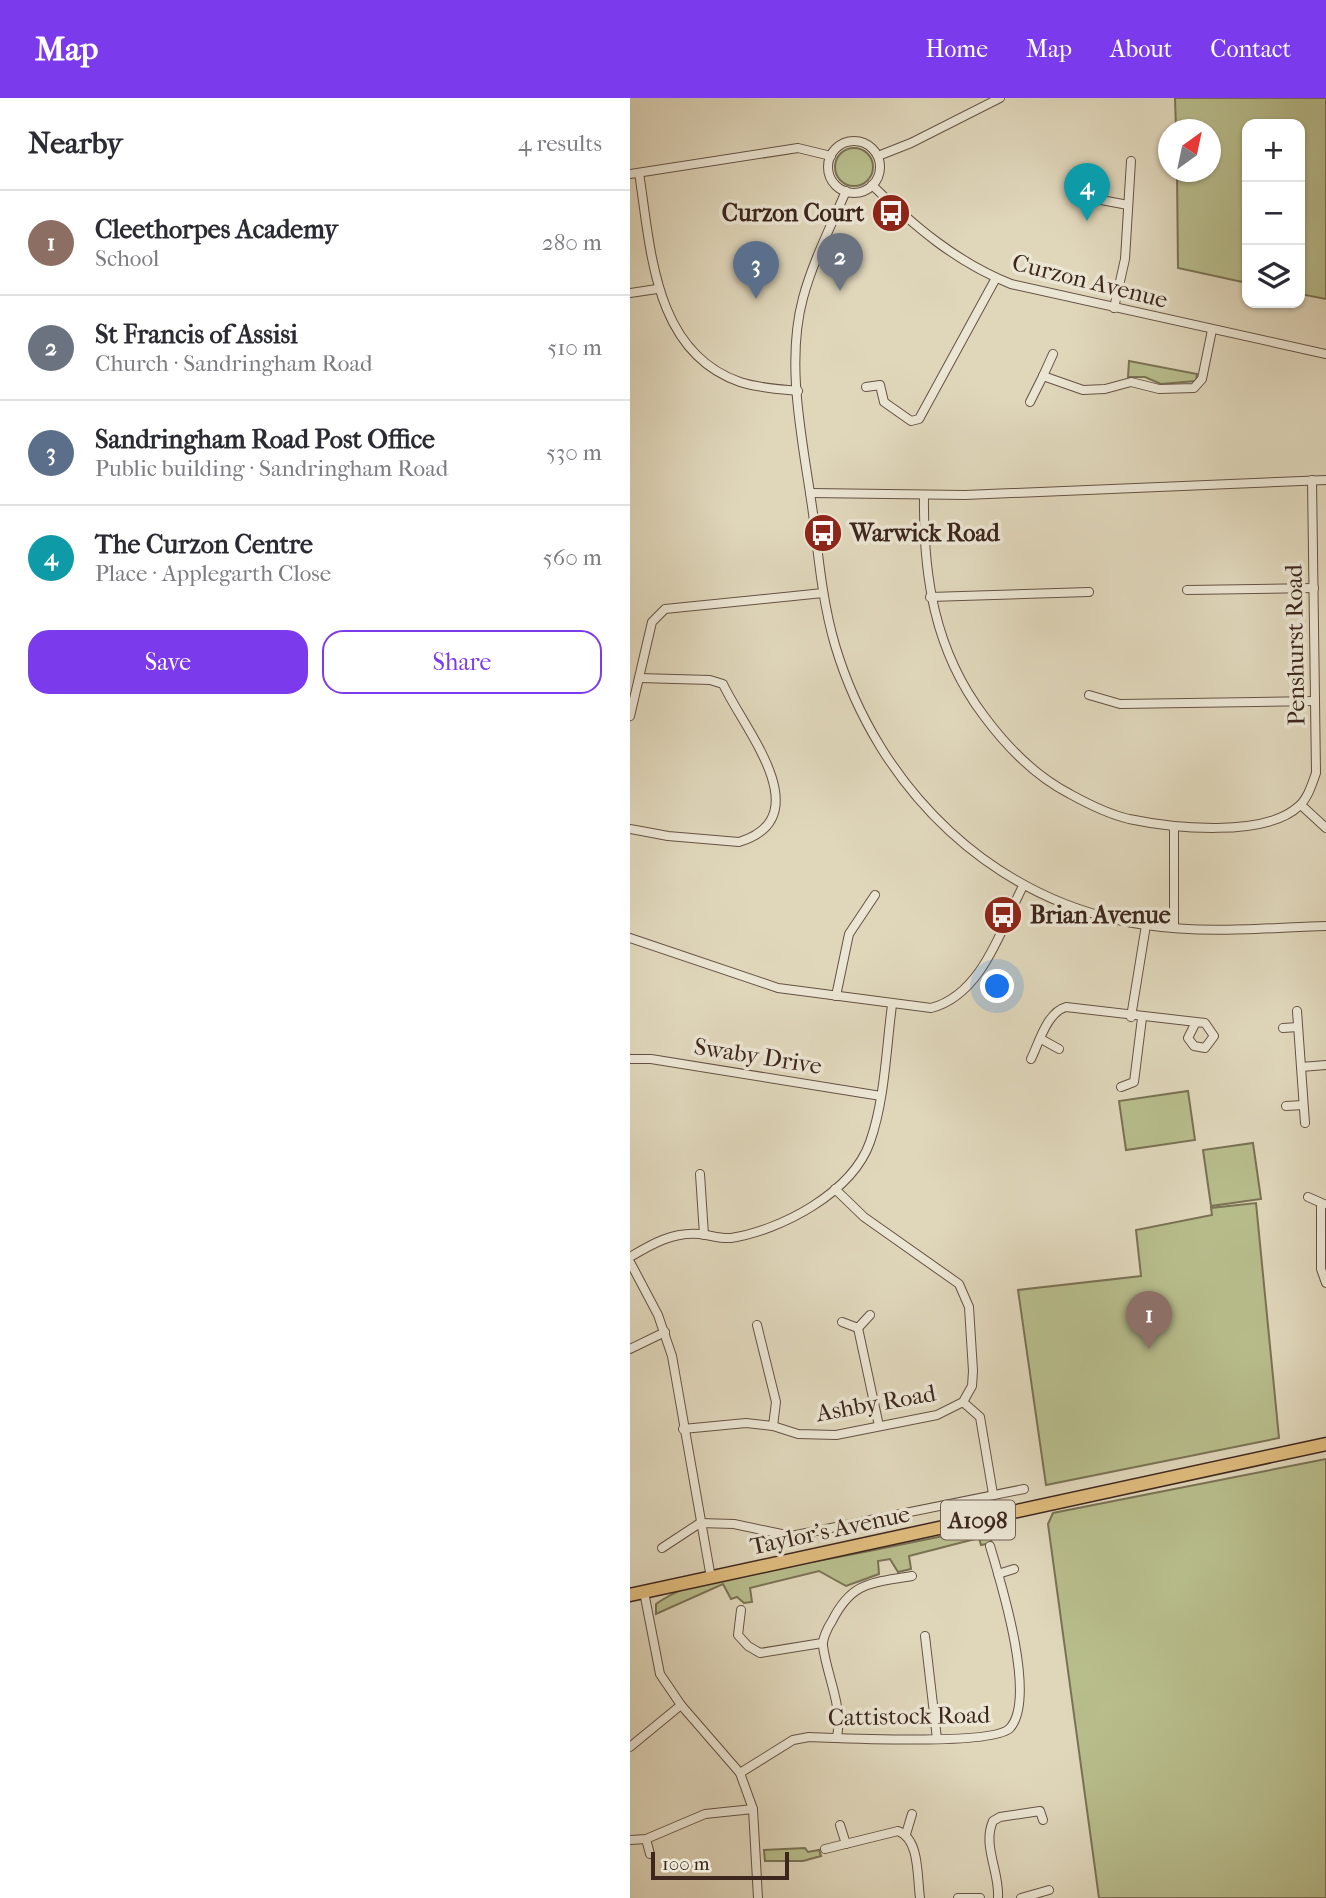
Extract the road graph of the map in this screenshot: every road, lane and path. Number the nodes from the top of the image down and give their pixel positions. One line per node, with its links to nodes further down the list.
1 (1000, 98): 3 (street)
2 (831, 156): 3 (street); 5 (street); 8 (street)
3 (878, 156): 6 (street)
4 (1131, 161): 9 (street)
5 (634, 173): 11 (street)
6 (872, 185): 8 (street); 10 (street, Curzon Avenue)
7 (1074, 186): 9 (street)
8 (846, 191): 19 (street)
9 (1128, 205): 13 (street)
10 (996, 278): 13 (street, Curzon Avenue); 18 (street)
11 (657, 289): 12 (street); 19 (street)
12 (630, 293)
13 (1114, 308): 14 (street, Curzon Avenue)
14 (1212, 330): 16 (street, Curzon Avenue); 17 (street)
15 (1053, 354): 17 (street)
16 (1326, 354)
17 (1043, 376): 20 (street)
18 (866, 387)
19 (797, 391): 23 (street)
20 (1030, 402)
21 (1312, 480): 22 (street); 24 (street); 25 (street, Penshurst Road)
22 (1326, 480)
23 (810, 493): 24 (street); 28 (street)
24 (924, 495): 29 (street)
25 (1314, 588): 26 (street); 32 (street, Penshurst Road)
26 (1187, 590)
27 (1089, 592): 29 (street)
28 (822, 593): 30 (street); 38 (street)
29 (930, 597): 35 (street)
30 (639, 678): 33 (street); 37 (street)
31 (1089, 695): 32 (street)
32 (1315, 701): 34 (street, Penshurst Road)
33 (630, 716)
34 (1301, 805): 35 (street); 36 (street)
35 (1174, 826): 42 (street)
36 (1326, 828)
37 (630, 829)
38 (1023, 886): 40 (street); 45 (street)
39 (875, 895): 44 (street)
40 (1146, 925): 42 (street); 47 (street)
41 (1326, 926): 42 (street)
42 (1174, 928)
43 (630, 938): 44 (street)
44 (836, 996): 45 (street)
45 (892, 1005): 59 (street)
46 (1297, 1011): 50 (street)
47 (1131, 1017): 48 (street); 52 (street)
48 (1142, 1018): 49 (street); 58 (street)
49 (1195, 1024)
50 (1298, 1027): 51 (street); 57 (street)
51 (1283, 1028)
52 (1041, 1040): 53 (street); 55 (street)
53 (1059, 1049)
54 (630, 1059): 59 (street, Swaby Drive)
55 (1031, 1059)
56 (1326, 1065): 57 (street)
57 (1301, 1067): 60 (street)
58 (1121, 1087)
59 (881, 1096): 64 (street)
60 (1303, 1105): 61 (street); 62 (street)
61 (1286, 1106)
62 (1305, 1123)
63 (700, 1174): 67 (street)
64 (835, 1189): 67 (street); 76 (street, Ashby Road)
65 (1308, 1197): 66 (street)
66 (1323, 1205): 69 (street)
67 (704, 1235): 68 (street)
68 (630, 1259): 74 (street)
69 (1326, 1283)
70 (870, 1315): 73 (street)
71 (842, 1322): 73 (street)
72 (757, 1325): 77 (street)
73 (858, 1328): 78 (street)
74 (665, 1332): 75 (street); 79 (street)
75 (630, 1349)
76 (963, 1402): 78 (street, Ashby Road); 82 (street)
77 (774, 1426): 78 (street, Ashby Road); 79 (street, Ashby Road)
78 (879, 1426)
79 (683, 1429): 83 (street)
80 (1326, 1444): 89 (main road, Taylor's Avenue / A1098)
81 (1024, 1489): 82 (street)
82 (992, 1494): 83 (street)
83 (700, 1523): 85 (street); 89 (street)
84 (990, 1546): 87 (street, Cattistock Road)
85 (662, 1548)
86 (1014, 1569): 87 (street)
87 (998, 1574): 97 (street, Cattistock Road)
88 (912, 1576): 94 (street)
89 (711, 1578): 90 (main road, Taylor's Avenue / A1098)
90 (644, 1592): 91 (main road, Taylor's Avenue / A1098); 95 (street)
91 (630, 1595)
92 (741, 1610): 94 (street)
93 (925, 1636): 97 (street)
94 (822, 1643): 96 (street)
95 (681, 1705): 98 (street); 99 (street)
96 (837, 1737): 97 (street, Cattistock Road); 99 (street, Cattistock Road)
97 (937, 1739)
98 (630, 1747)
99 (740, 1773): 100 (street)
100 (753, 1809): 105 (street); 111 (street)
101 (912, 1814): 104 (street)
102 (1043, 1820): 115 (street)
103 (840, 1825): 107 (street)
104 (906, 1834): 107 (street); 112 (street)
105 (646, 1839): 106 (street); 109 (street)
106 (630, 1840)
107 (846, 1844): 108 (street)
108 (825, 1849)
109 (650, 1854)
110 (1049, 1890): 116 (street)
111 (758, 1898)
112 (920, 1898)
113 (958, 1898): 114 (street)
114 (979, 1898)
115 (998, 1898)
116 (1021, 1898)

